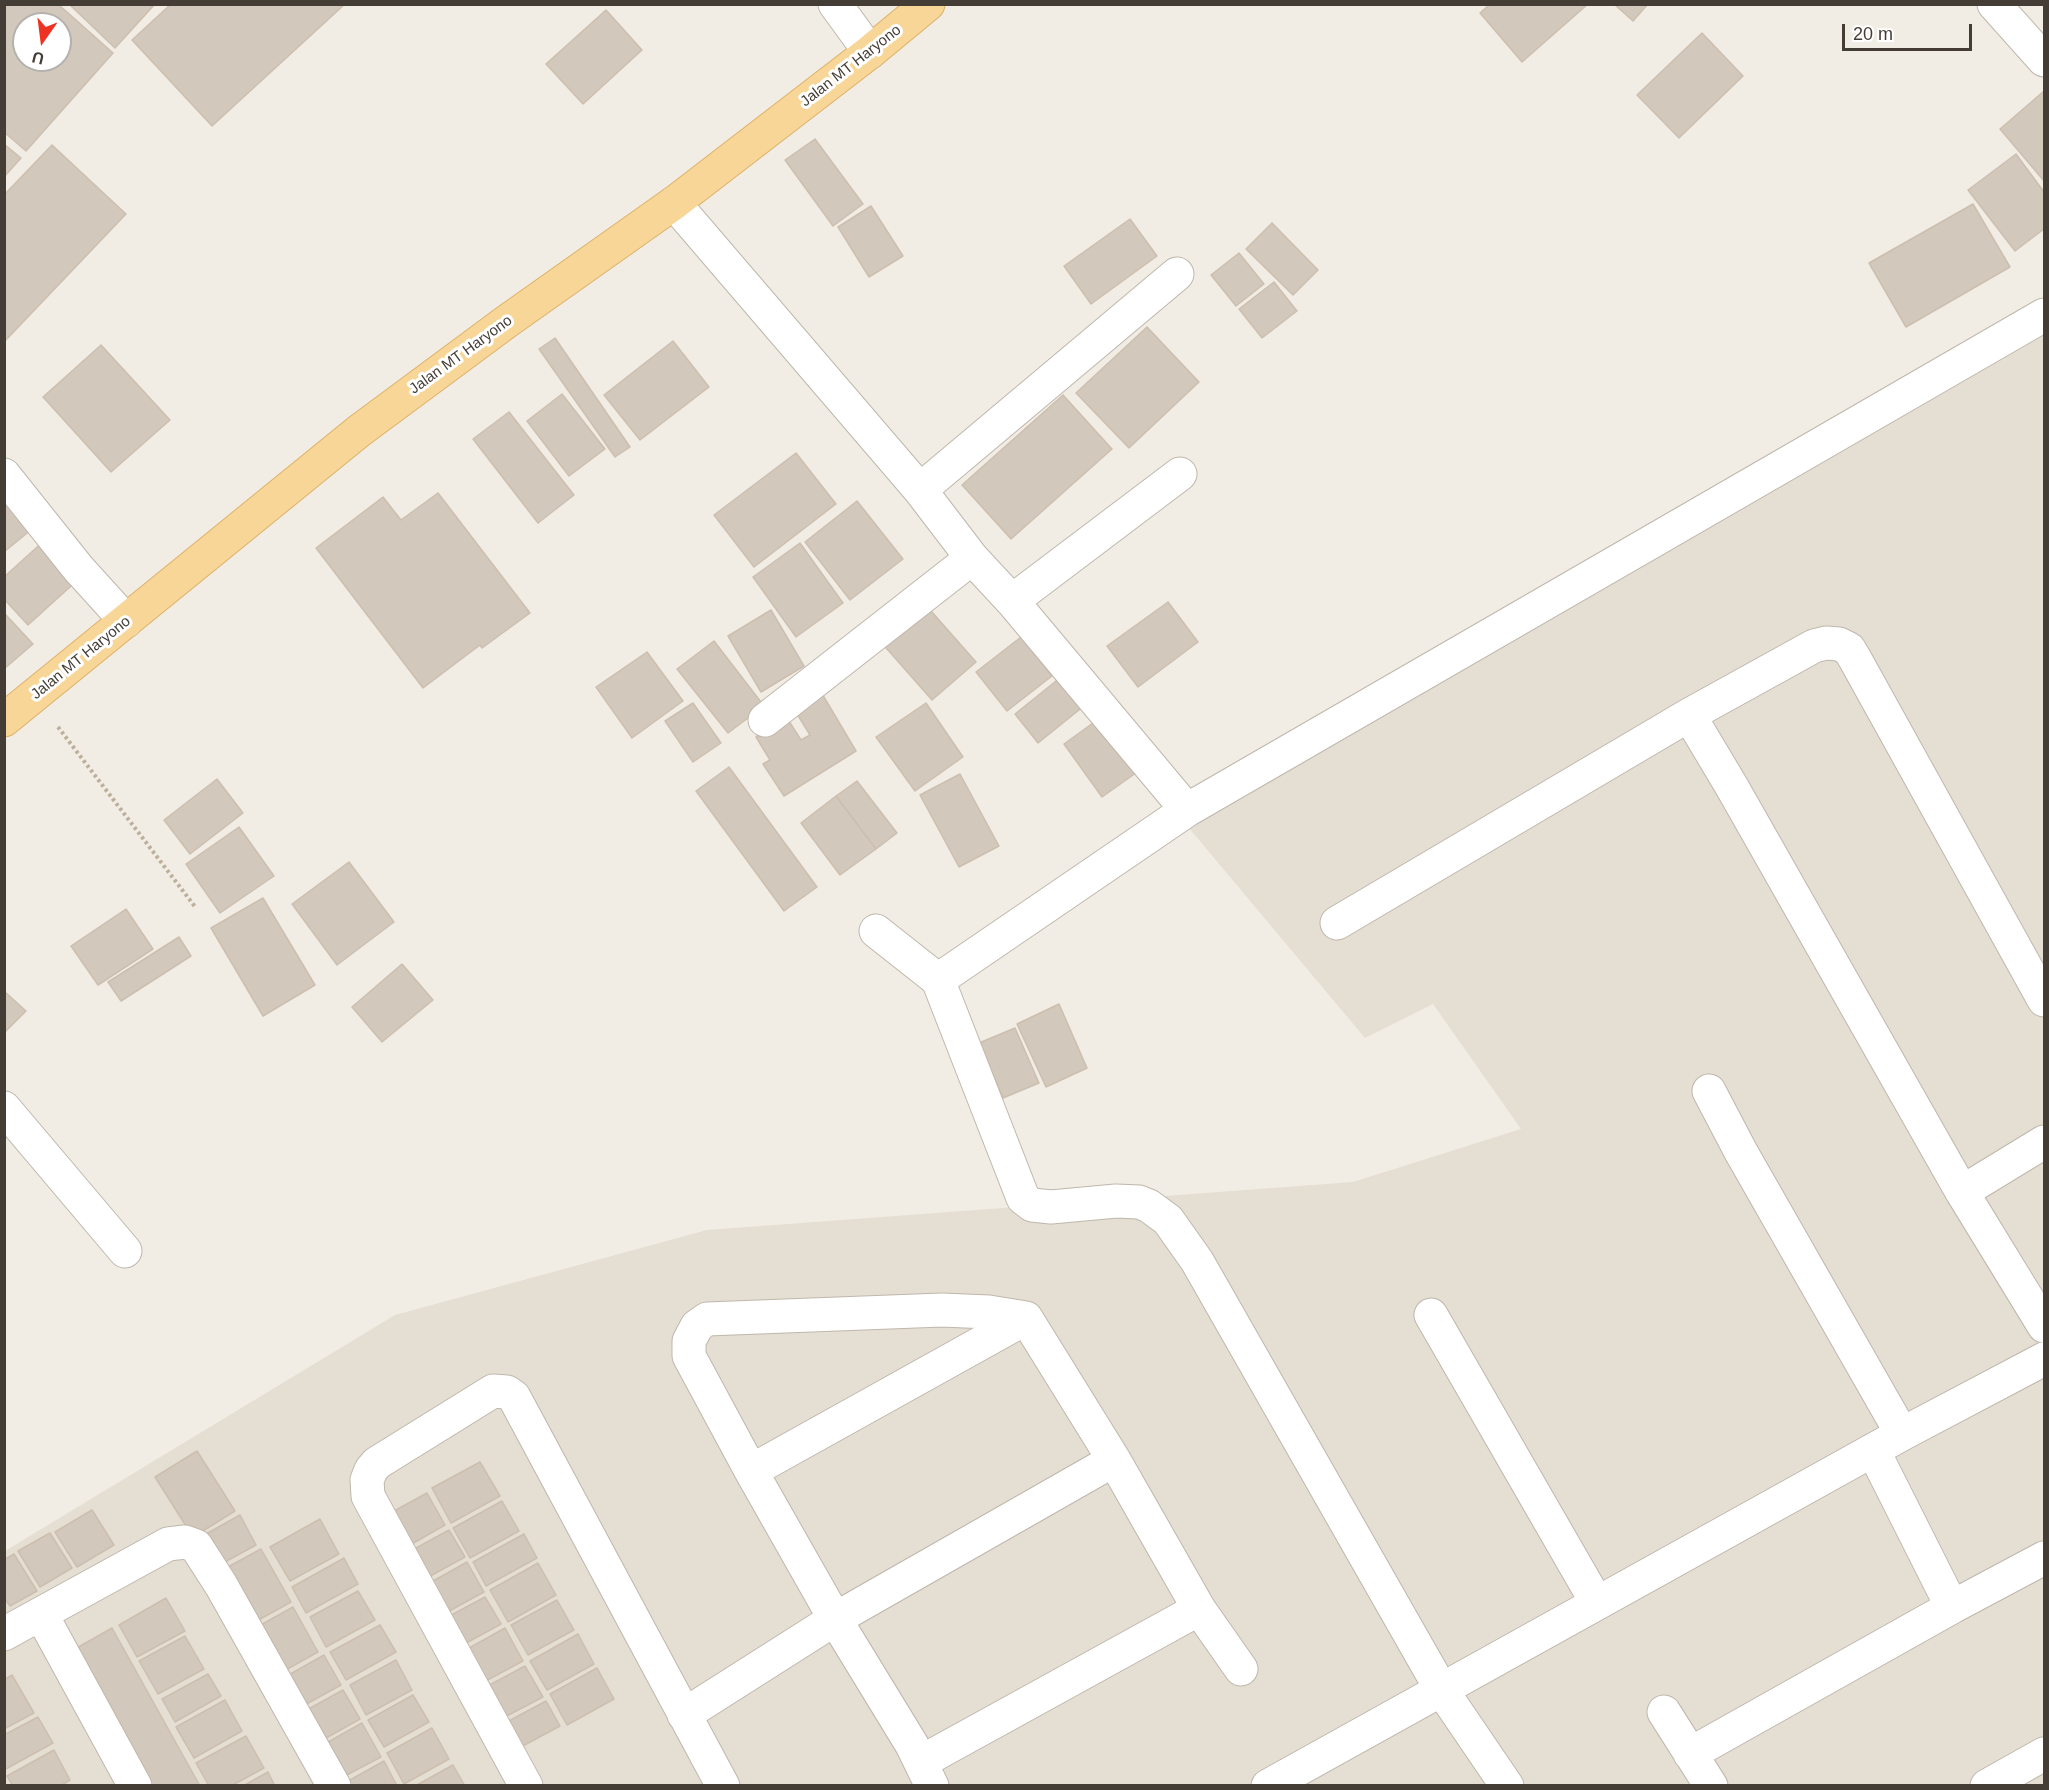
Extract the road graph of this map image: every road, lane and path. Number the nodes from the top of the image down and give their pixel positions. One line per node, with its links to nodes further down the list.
1 (835, 4): 4 (street)
2 (928, 4): 4 (main road, Jalan MT Haryono)
3 (1994, 4): 5 (street)
4 (870, 52): 6 (main road, Jalan MT Haryono)
5 (2044, 60)
6 (674, 203): 11 (street); 14 (main road, Jalan MT Haryono)
7 (1177, 274): 11 (street)
8 (2044, 315): 19 (street)
9 (1180, 474): 13 (street)
10 (4, 475): 14 (street)
11 (920, 490): 12 (street)
12 (972, 558): 13 (street); 18 (street)
13 (1012, 601): 19 (street)
14 (126, 621): 15 (main road, Jalan MT Haryono)
15 (34, 696): 17 (main road, Jalan MT Haryono); 20 (path)
16 (1689, 715): 21 (street); 24 (street); 28 (street)
17 (4, 720)
18 (765, 720)
19 (1187, 810): 23 (street)
20 (196, 908)
21 (1337, 923)
22 (876, 931): 23 (street)
23 (938, 980): 46 (street)
24 (2044, 1000)
25 (1709, 1091): 34 (street)
26 (4, 1108): 29 (street)
27 (2044, 1142): 28 (street)
28 (1962, 1192): 32 (street)
29 (125, 1251)
30 (1431, 1315): 39 (street)
31 (1026, 1318): 36 (street); 37 (street); 37 (street)
32 (2044, 1326)
33 (2044, 1359): 34 (street)
34 (1902, 1434): 35 (street)
35 (1873, 1450): 39 (street); 40 (street)
36 (1114, 1460): 41 (street); 43 (street)
37 (752, 1471): 43 (street)
38 (2044, 1558): 40 (street)
39 (1597, 1603): 46 (street)
40 (1952, 1607): 49 (street)
41 (1199, 1609): 45 (street); 51 (street)
42 (41, 1614): 44 (street); 52 (street); 53 (street)
43 (836, 1619): 48 (street); 51 (street)
44 (4, 1634)
45 (1241, 1669)
46 (1441, 1689): 56 (street); 57 (street)
47 (1664, 1712): 49 (street)
48 (684, 1715): 54 (street); 55 (street)
49 (1690, 1754): 58 (street)
50 (2044, 1754): 59 (street)
51 (927, 1774)
52 (135, 1785)
53 (334, 1785)
54 (526, 1785)
55 (723, 1785)
56 (1268, 1785)
57 (1507, 1785)
58 (1711, 1785)
59 (1987, 1785)

